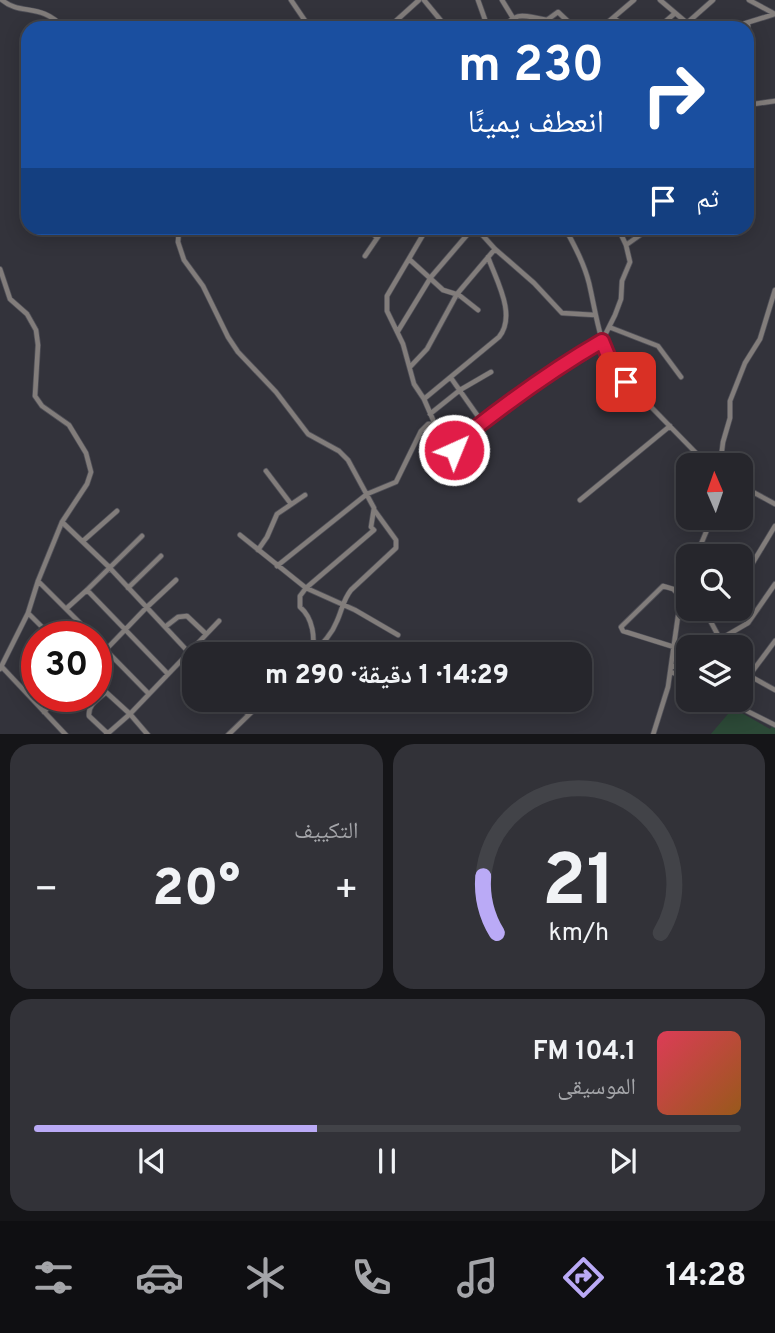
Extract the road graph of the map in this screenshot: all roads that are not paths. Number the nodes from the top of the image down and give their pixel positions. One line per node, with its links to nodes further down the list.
1 (2, 0): 15 (street)
2 (292, 0): 16 (street)
3 (422, 0): 17 (street); 18 (street)
4 (478, 0): 19 (street)
5 (502, 0): 12 (street)
6 (634, 0): 13 (street)
7 (660, 0): 10 (street)
8 (749, 0): 11 (street)
9 (711, 1): 26 (street)
10 (674, 13): 24 (street); 25 (street)
11 (774, 14): 27 (street)
12 (513, 18): 14 (street); 20 (street)
13 (613, 18): 22 (street); 23 (street)
14 (547, 20): 21 (street)
15 (55, 21)
16 (306, 21)
17 (396, 21)
18 (441, 21)
19 (486, 21)
20 (509, 21)
21 (568, 21)
22 (609, 21)
23 (618, 21)
24 (665, 21)
25 (684, 21)
26 (689, 21)
27 (754, 22)
28 (775, 101): 29 (street)
29 (754, 104)
30 (178, 235): 70 (street)
31 (374, 235): 39 (street)
32 (379, 235): 39 (street)
33 (423, 235): 44 (street)
34 (468, 235): 46 (street)
35 (483, 235): 41 (street)
36 (568, 235): 50 (street)
37 (621, 235): 40 (street)
38 (640, 235): 40 (street)
39 (377, 238): 42 (street)
40 (626, 245): 51 (street)
41 (495, 249): 43 (street); 50 (street)
42 (365, 256)
43 (488, 257): 48 (street); 56 (street)
44 (409, 259): 46 (street); 52 (street)
45 (0, 268): 77 (street)
46 (431, 277): 48 (street); 52 (street)
47 (775, 290): 66 (street)
48 (457, 294): 49 (street); 54 (street)
49 (478, 310)
50 (595, 315): 53 (street)
51 (609, 327): 53 (street); 57 (street)
52 (398, 331): 54 (street)
53 (602, 341): 62 (street); 63 (street)
54 (409, 368): 59 (street)
55 (491, 372): 58 (street)
56 (451, 377): 58 (street); 59 (street)
57 (681, 377)
58 (460, 390): 60 (street); 62 (street)
59 (424, 398): 60 (street)
60 (430, 414): 61 (street)
61 (434, 422): 64 (street); 70 (street)
62 (482, 422): 64 (street)
63 (670, 426): 65 (street); 72 (street)
64 (460, 436): 68 (street)
65 (696, 453)
66 (722, 453)
67 (265, 471): 74 (street)
68 (468, 475)
69 (753, 492): 73 (street)
70 (367, 494): 76 (street); 85 (street)
71 (305, 495): 74 (street)
72 (580, 500)
73 (775, 503)
74 (291, 504): 82 (street)
75 (117, 511): 81 (street)
76 (375, 511): 91 (street); 94 (street)
77 (62, 522): 81 (street); 88 (street)
78 (775, 526): 84 (street)
79 (240, 535): 82 (street)
80 (142, 536): 86 (street)
81 (83, 541): 86 (street)
82 (258, 551): 85 (street)
83 (161, 556): 90 (street)
84 (753, 562)
85 (277, 566): 91 (street)
86 (108, 567): 90 (street); 92 (street)
87 (176, 580): 96 (street)
88 (38, 581): 95 (street); 97 (street)
89 (775, 584): 106 (street)
90 (128, 588): 96 (street)
91 (306, 588): 94 (street); 109 (street)
92 (87, 590): 95 (street); 103 (street)
93 (676, 592): 113 (street)
94 (341, 606): 105 (street); 110 (street)
95 (67, 608): 99 (street)
96 (146, 608): 102 (street); 103 (street)
97 (28, 612): 98 (street); 117 (street)
98 (37, 621)
99 (79, 621)
100 (219, 621): 104 (street)
101 (680, 621): 113 (street)
102 (165, 628): 104 (street); 112 (street)
103 (126, 632): 111 (street); 121 (street)
104 (206, 634): 108 (street)
105 (398, 635)
106 (727, 635)
107 (775, 641): 114 (street)
108 (198, 642)
109 (312, 642)
110 (323, 642)
111 (112, 645)
112 (182, 646)
113 (674, 647): 119 (street)
114 (772, 652): 122 (street)
115 (112, 657): 126 (street)
116 (182, 658): 121 (street)
117 (1, 668): 124 (street)
118 (676, 668): 119 (street)
119 (672, 670): 120 (street); 139 (street)
120 (676, 672)
121 (167, 673): 126 (street)
122 (753, 673)
123 (753, 678): 125 (street)
124 (21, 688)
125 (775, 690)
126 (148, 693): 132 (street)
127 (112, 699): 132 (street)
128 (44, 712): 135 (street)
129 (88, 712): 136 (street)
130 (250, 712): 133 (street)
131 (749, 712): 134 (street)
132 (130, 714): 136 (street); 137 (street)
133 (248, 714): 138 (street)
134 (775, 726)
135 (66, 734)
136 (106, 734)
137 (147, 734)
138 (228, 734)
139 (653, 734)

